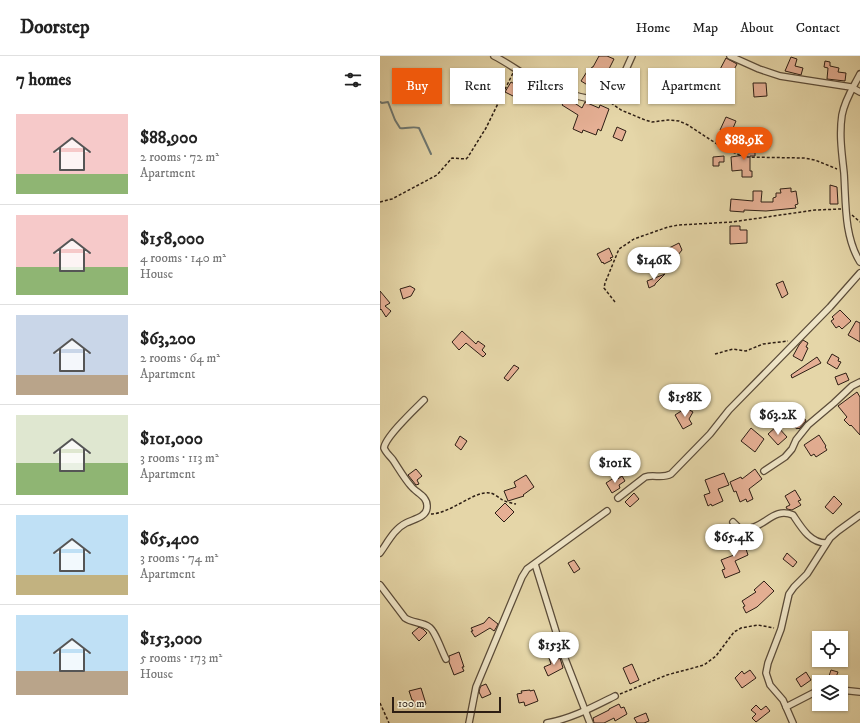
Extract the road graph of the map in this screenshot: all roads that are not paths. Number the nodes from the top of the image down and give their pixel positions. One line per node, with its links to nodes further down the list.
1 (494, 56): 2 (street)
2 (632, 56)
3 (730, 56): 5 (street)
4 (860, 74): 5 (street)
5 (851, 88): 6 (street); 7 (street)
6 (860, 92)
7 (860, 262)
8 (860, 273): 13 (street)
9 (860, 382): 12 (street)
10 (424, 400): 11 (street)
11 (382, 446): 18 (street)
12 (764, 471)
13 (618, 498)
14 (607, 511): 19 (street)
15 (860, 515): 17 (street)
16 (733, 522): 17 (street)
17 (826, 542): 26 (street)
18 (380, 553)
19 (535, 564): 27 (street); 28 (street)
20 (380, 584): 21 (street)
21 (446, 659)
22 (848, 691): 23 (street)
23 (860, 692)
24 (812, 694): 26 (street)
25 (614, 696): 27 (street)
26 (786, 707): 31 (street)
27 (585, 711): 29 (street); 30 (street)
28 (469, 723)
29 (547, 723)
30 (590, 723)
31 (793, 723)

